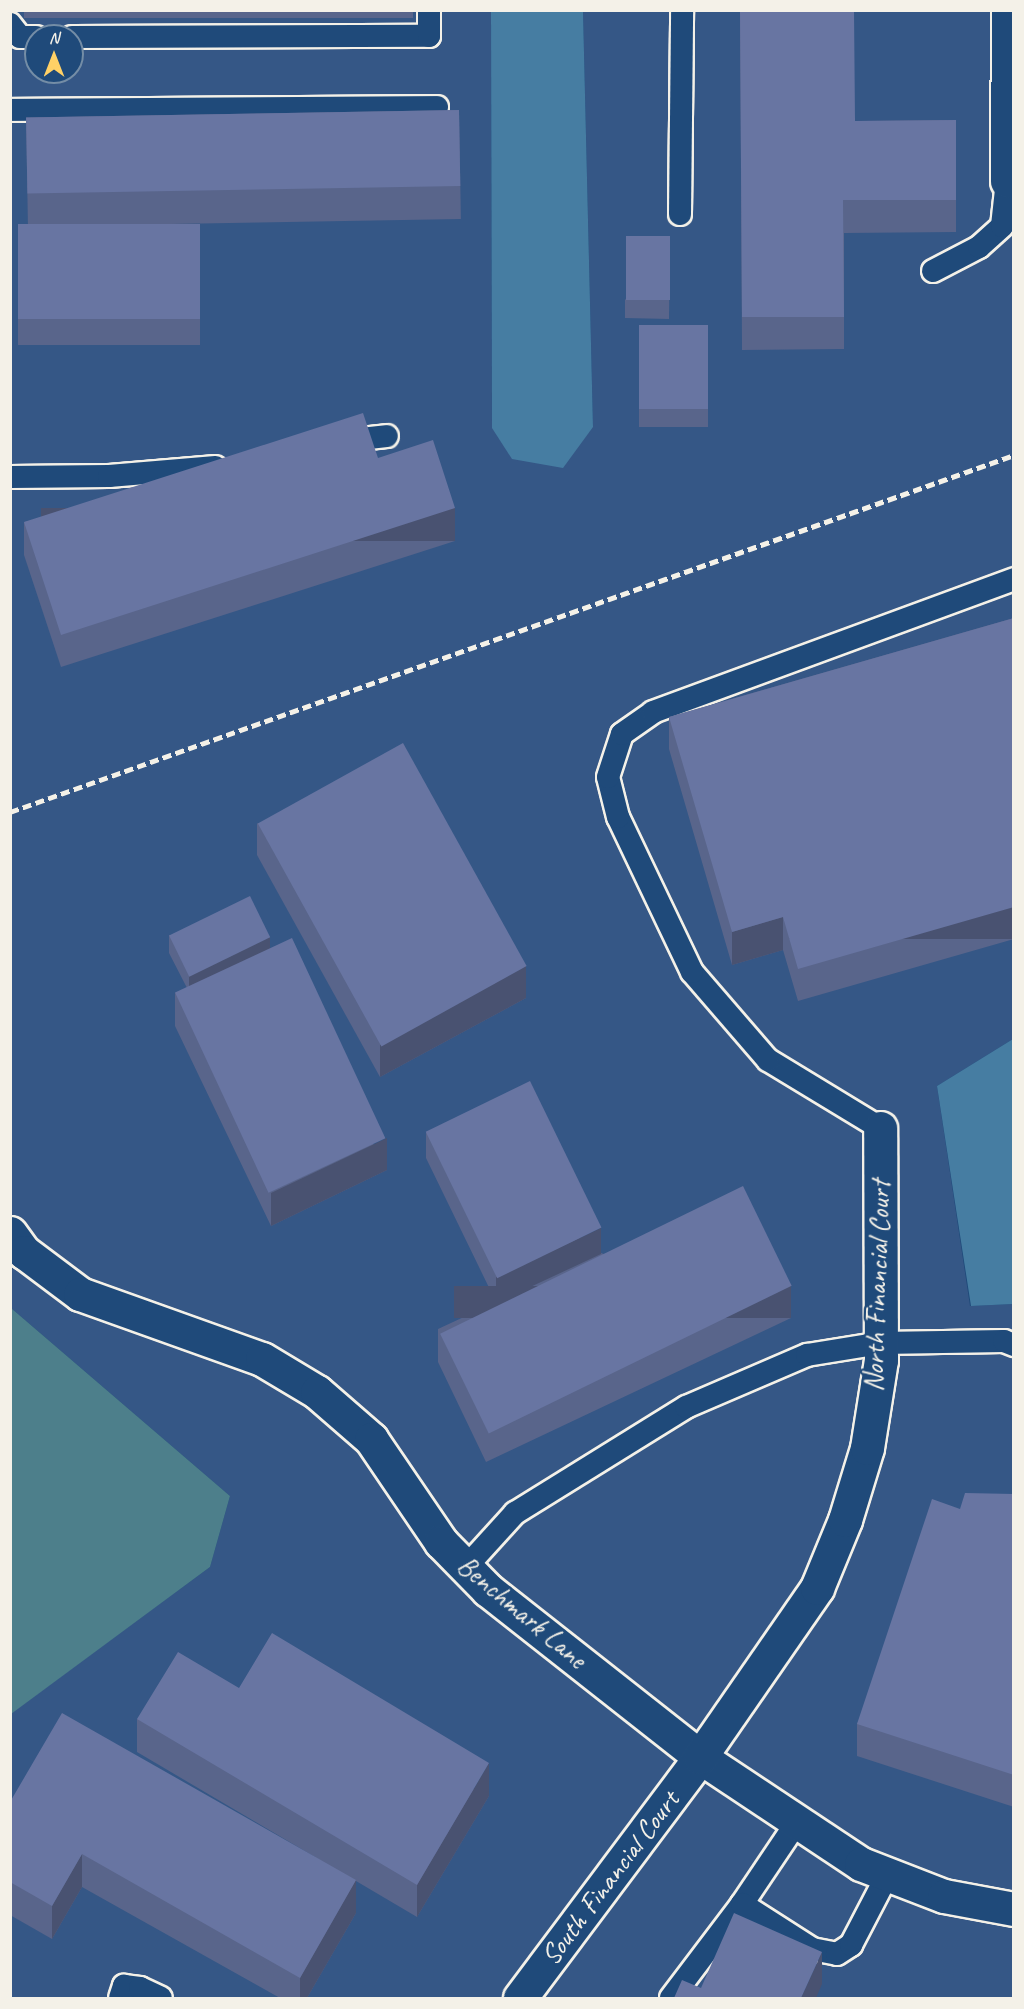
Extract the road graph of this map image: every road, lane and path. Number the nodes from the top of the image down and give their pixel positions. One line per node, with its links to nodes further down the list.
1 (429, 10): 6 (lane)
2 (682, 10): 10 (lane)
3 (1008, 10): 9 (street)
4 (10, 24): 5 (lane)
5 (24, 37)
6 (84, 37)
7 (437, 107): 8 (lane)
8 (10, 110)
9 (1007, 181): 11 (lane)
10 (680, 214)
11 (933, 271)
12 (387, 436): 13 (lane)
13 (319, 446)
14 (233, 464): 15 (lane)
15 (10, 477)
16 (1014, 579): 17 (lane)
17 (880, 1128): 19 (street, North Financial Court)
18 (10, 1233): 21 (street, Benchmark Lane)
19 (881, 1343): 20 (lane); 21 (lane); 22 (street, North Financial Court)
20 (1014, 1345)
21 (466, 1567): 22 (street, Benchmark Lane)
22 (700, 1757): 23 (street, Benchmark Lane); 29 (street, South Financial Court)
23 (797, 1822): 24 (street, Benchmark Lane); 25 (lane)
24 (888, 1874): 25 (lane); 26 (street, Benchmark Lane)
25 (742, 1904): 30 (lane)
26 (1014, 1909)
27 (120, 1998): 28 (lane)
28 (161, 1998)
29 (520, 1998)
30 (671, 1998)

